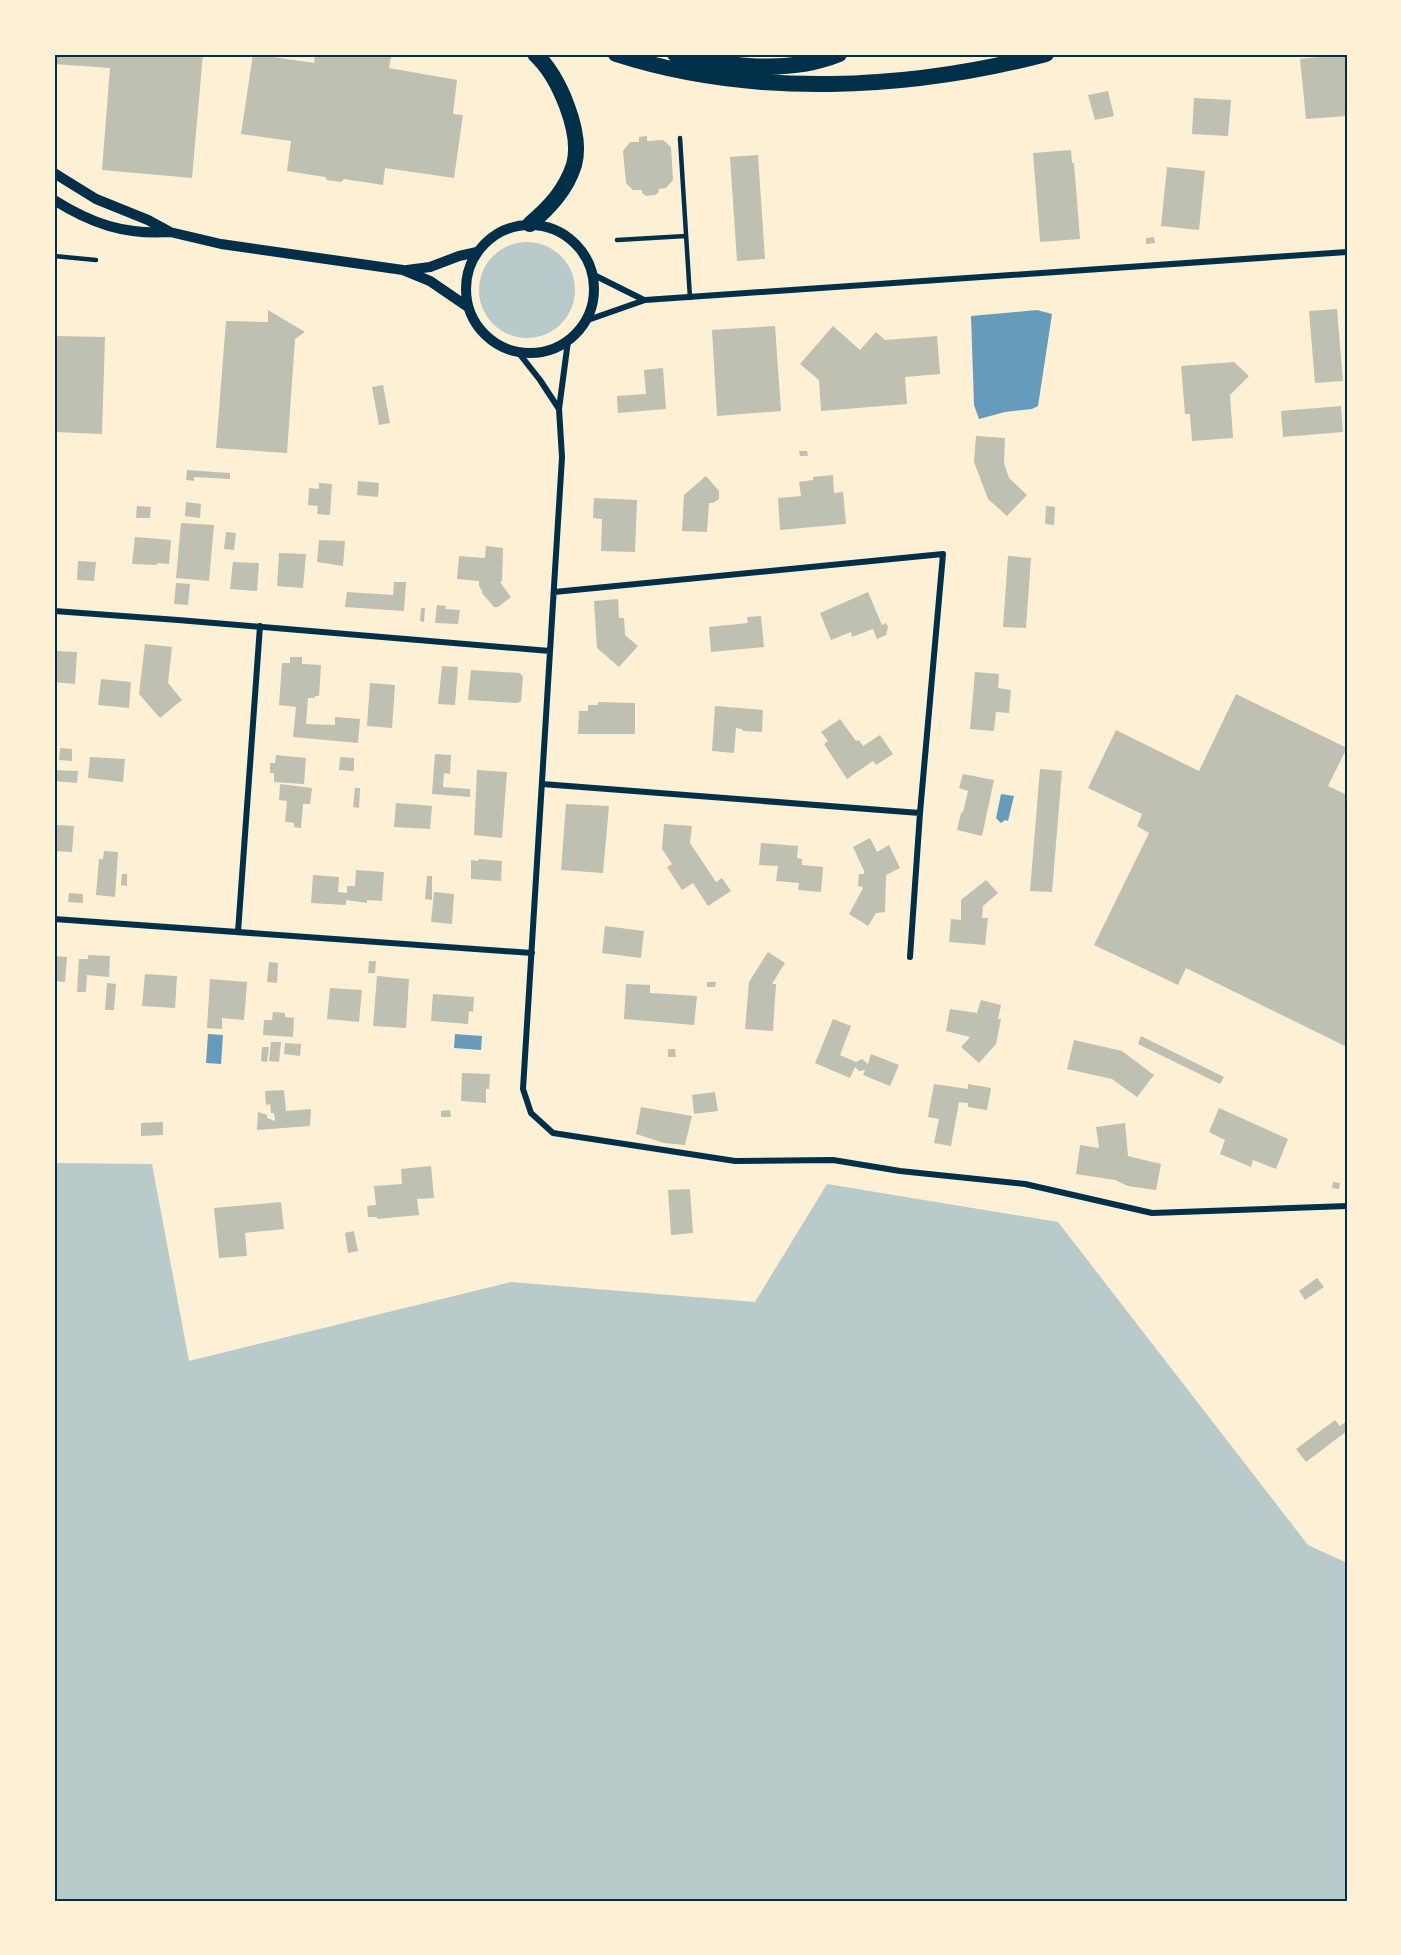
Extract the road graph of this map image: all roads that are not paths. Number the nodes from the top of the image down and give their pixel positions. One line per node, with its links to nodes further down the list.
1 (535, 54): 9 (highway)
2 (616, 54): 5 (highway)
3 (675, 54): 4 (highway)
4 (839, 54)
5 (1046, 54)
6 (680, 138): 11 (lane)
7 (54, 173): 10 (street)
8 (54, 200): 10 (street)
9 (530, 224): 13 (street); 18 (street)
10 (170, 232): 17 (street)
11 (686, 236): 12 (lane); 19 (lane)
12 (617, 240)
13 (477, 252): 17 (street); 21 (street)
14 (1347, 252): 19 (street)
15 (54, 256): 16 (lane)
16 (96, 260)
17 (403, 270): 21 (street)
18 (592, 274): 20 (street); 22 (street)
19 (690, 298): 20 (street)
20 (645, 300): 22 (street)
21 (468, 307): 24 (street)
22 (585, 321): 23 (street)
23 (568, 340): 24 (street); 25 (street)
24 (518, 352): 25 (street)
25 (559, 410): 26 (street)
26 (554, 592): 29 (street); 31 (street)
27 (54, 612): 28 (street)
28 (260, 626): 29 (street); 33 (street)
29 (550, 651): 30 (street)
30 (542, 784): 31 (street); 34 (street)
31 (920, 813): 35 (street)
32 (54, 918): 33 (street)
33 (238, 932): 34 (street)
34 (532, 953): 36 (street)
35 (910, 957)
36 (1347, 1206)

